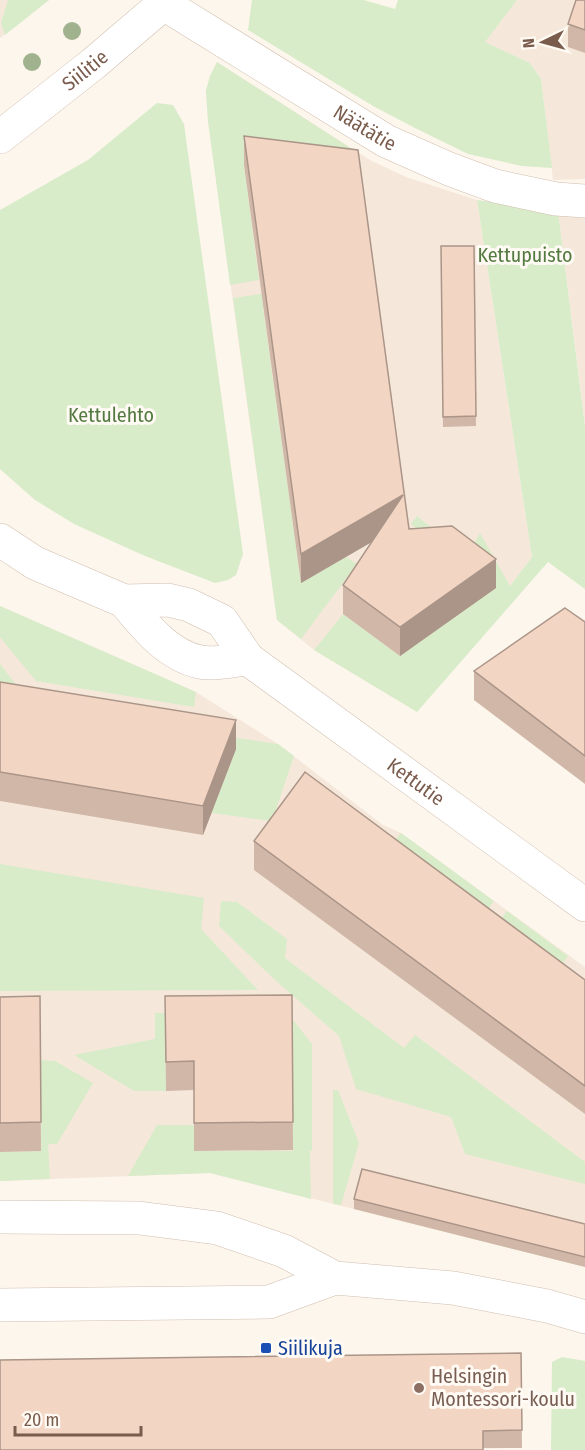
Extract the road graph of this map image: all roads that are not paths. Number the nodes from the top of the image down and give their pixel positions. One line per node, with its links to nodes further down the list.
1 (166, 2): 2 (street, Siilitie); 3 (street, Näätätie)
2 (0, 137)
3 (585, 201)
4 (0, 540): 5 (street, Kettutie)
5 (124, 601): 6 (street, Kettutie); 6 (street, Kettutie)
6 (248, 659): 7 (street, Kettutie)
7 (585, 905)
8 (0, 1217): 9 (street)
9 (335, 1278): 10 (street); 11 (street)
10 (0, 1305)
11 (585, 1317)

